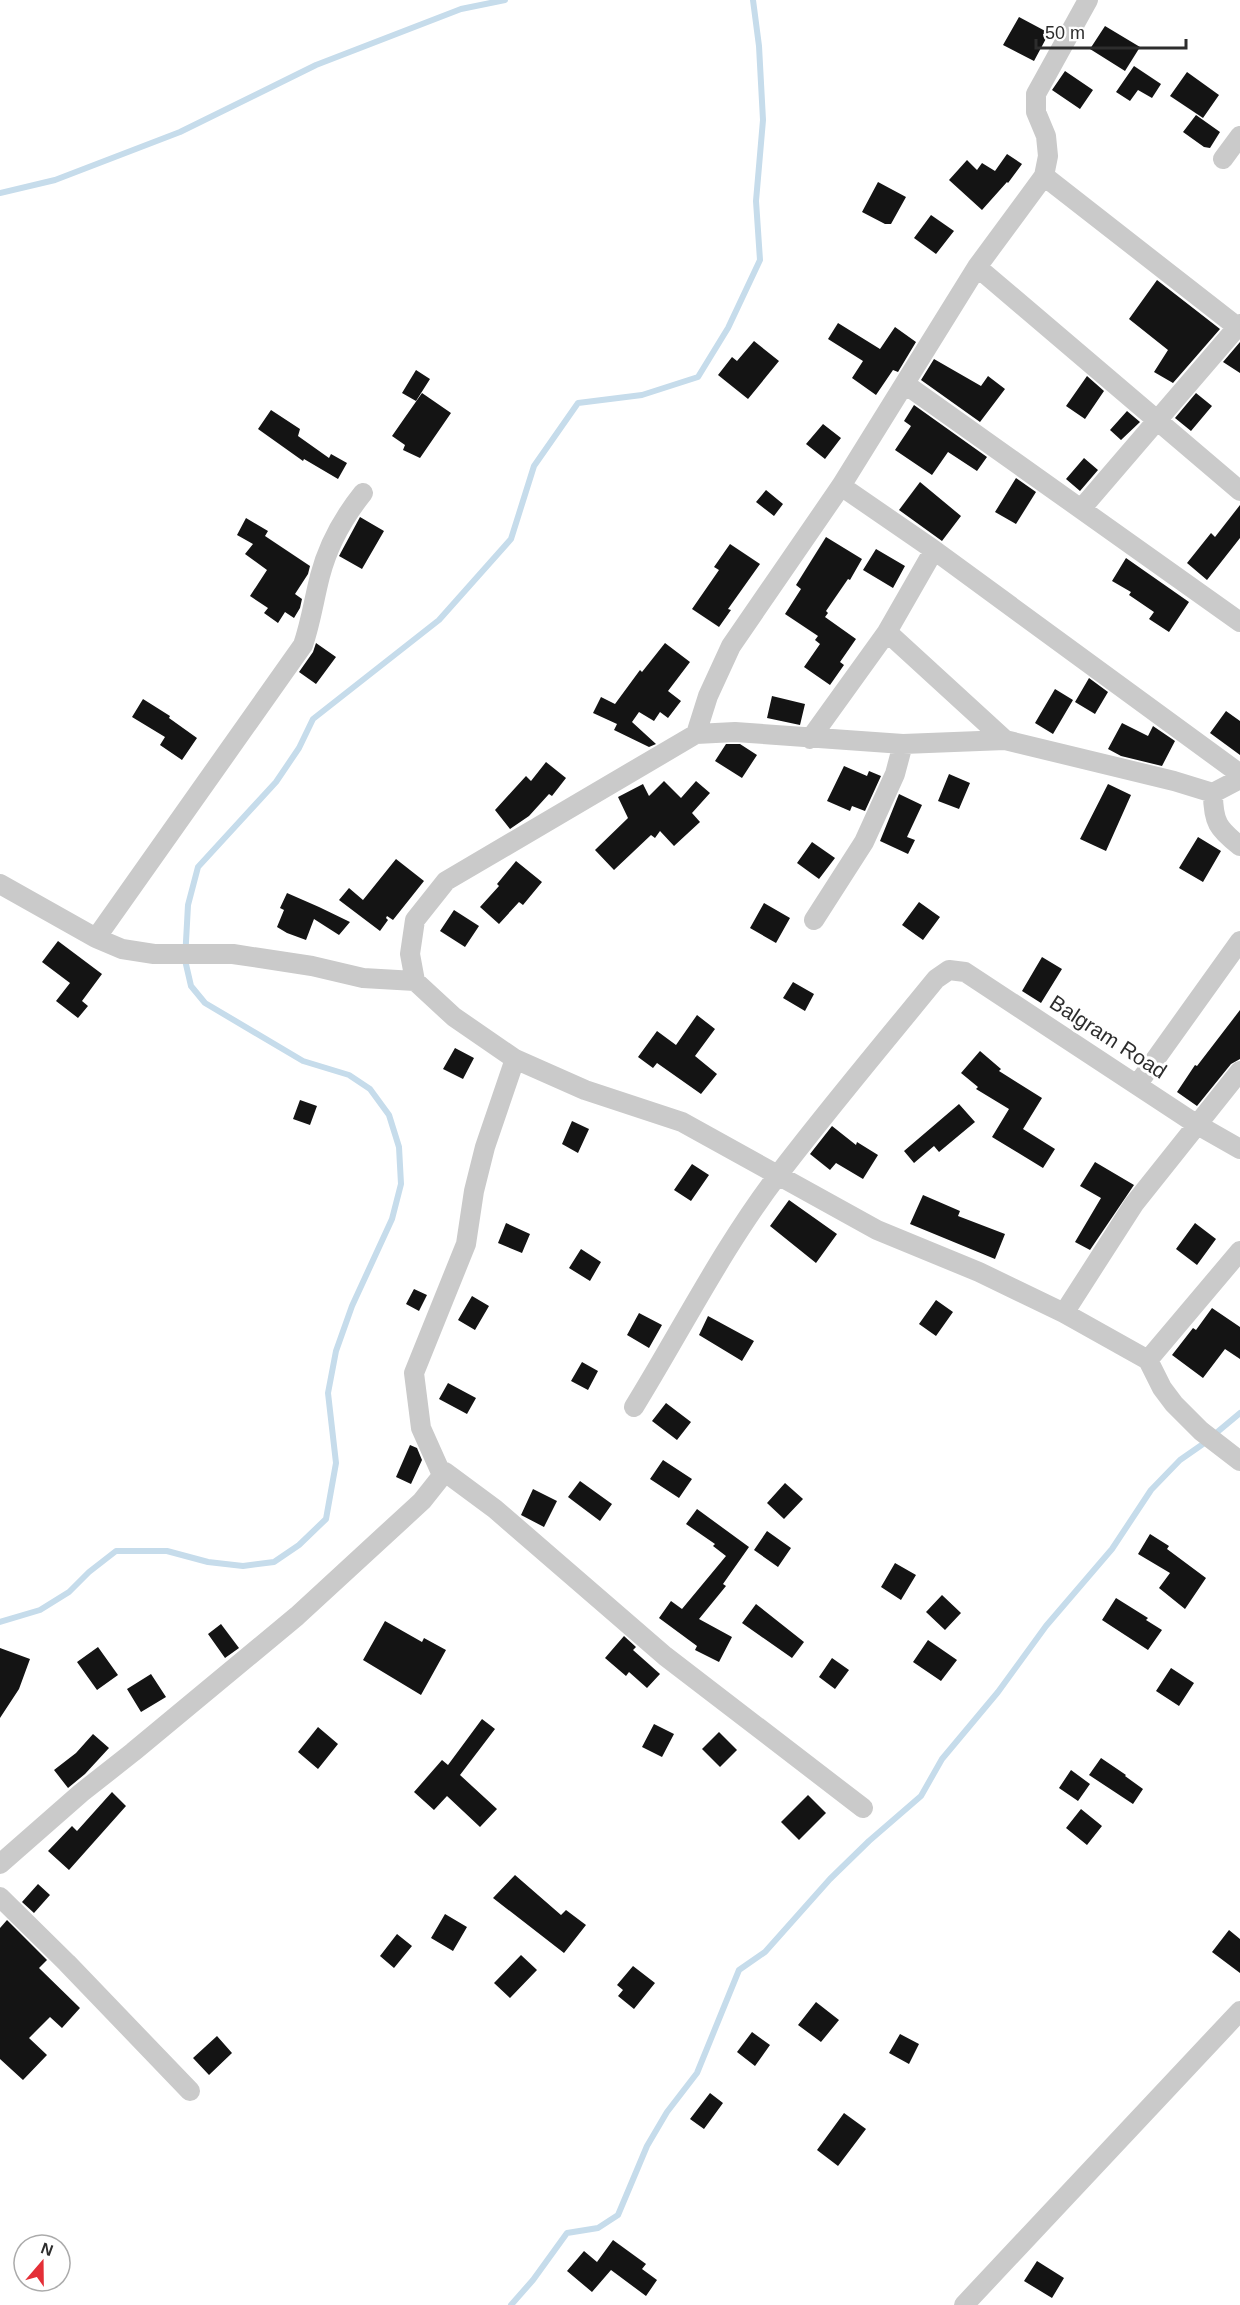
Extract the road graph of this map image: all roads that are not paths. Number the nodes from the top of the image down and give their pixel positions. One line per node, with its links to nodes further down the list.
1 (1088, 0): 4 (street)
2 (1240, 136): 3 (street)
3 (1223, 159)
4 (1044, 176): 5 (street); 6 (street)
5 (977, 267): 7 (street); 8 (street)
6 (1239, 327): 8 (street)
7 (905, 384): 9 (street); 12 (street)
8 (1157, 420): 10 (street); 12 (street)
9 (841, 486): 13 (street); 16 (street)
10 (1240, 491)
11 (363, 493): 25 (street)
12 (1081, 509): 14 (street)
13 (934, 550): 15 (street); 20 (street)
14 (1240, 622)
15 (887, 632): 17 (street); 18 (street)
16 (696, 734): 17 (street); 27 (street)
17 (810, 739): 19 (street)
18 (1005, 740): 19 (street); 21 (street)
19 (903, 744): 24 (street)
20 (1240, 776): 21 (street)
21 (1213, 794): 22 (street)
22 (1240, 846)
23 (0, 884): 25 (street)
24 (814, 920)
25 (96, 938): 27 (street)
26 (1240, 941): 30 (street)
27 (415, 981): 28 (street)
28 (515, 1059): 33 (street); 39 (street)
29 (1240, 1071): 31 (street)
30 (1137, 1085): 31 (street, Balgram Road); 33 (street, Balgram Road)
31 (1196, 1124): 32 (street, Balgram Road); 35 (street)
32 (1240, 1149)
33 (778, 1175): 35 (street); 37 (street)
34 (1240, 1251): 36 (street)
35 (1064, 1313): 36 (street)
36 (1148, 1360): 38 (street)
37 (634, 1407)
38 (1232, 1456)
39 (442, 1475): 40 (street); 41 (street)
40 (862, 1809)
41 (0, 1864)
42 (0, 1897): 44 (street)
43 (1237, 2021): 45 (street)
44 (190, 2091)
45 (964, 2305)

